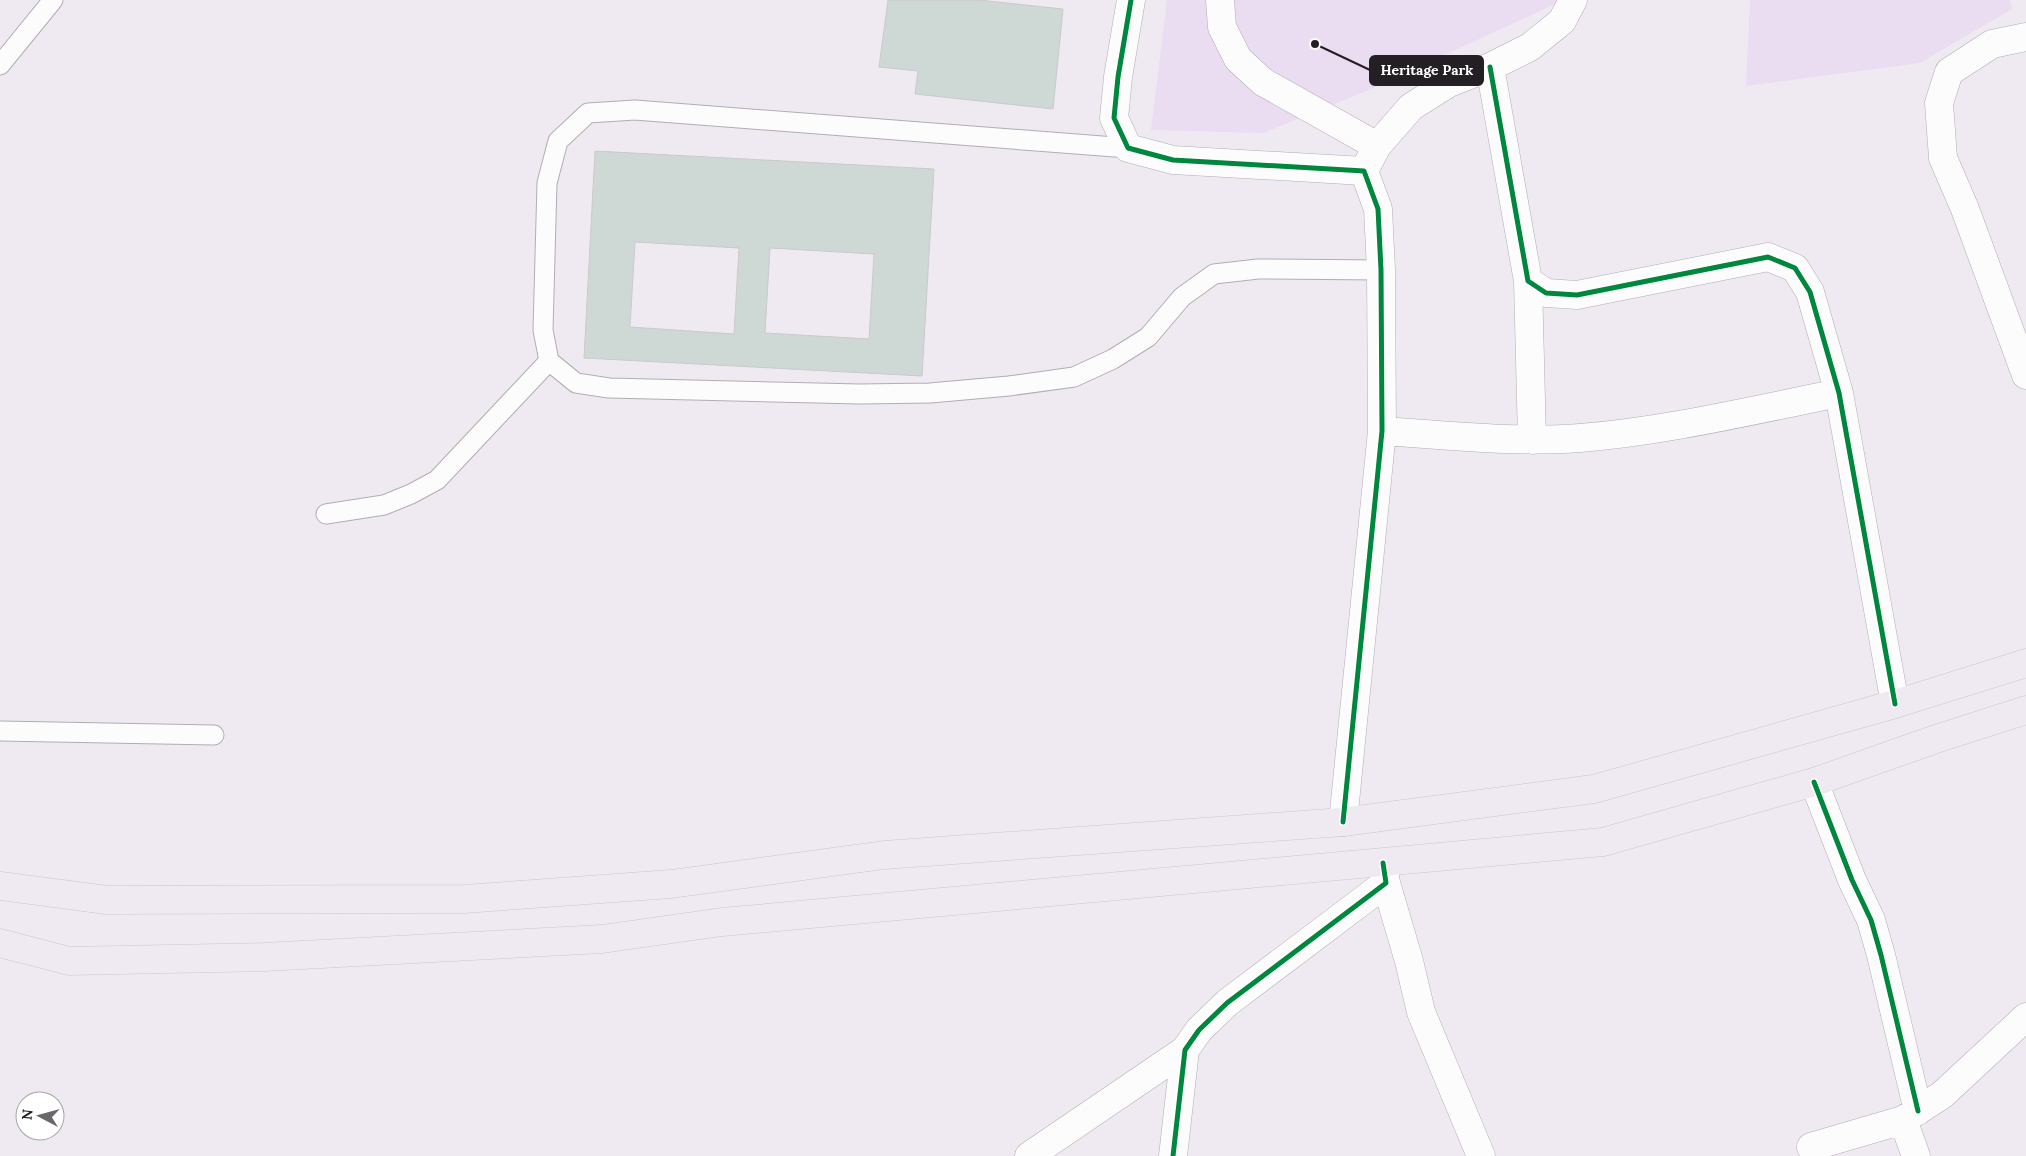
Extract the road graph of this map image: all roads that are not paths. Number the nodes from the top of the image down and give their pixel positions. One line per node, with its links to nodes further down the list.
1 (53, 0): 6 (lane)
2 (1131, 0): 9 (street)
3 (1220, 0): 8 (street)
4 (1573, 0): 7 (street)
5 (2026, 37): 14 (street)
6 (0, 65)
7 (1490, 67): 8 (street); 12 (street)
8 (1377, 146): 10 (street)
9 (1128, 148): 10 (street); 13 (lane)
10 (1364, 171): 11 (street)
11 (1381, 270): 13 (lane); 16 (street)
12 (1528, 281): 15 (street); 17 (street)
13 (549, 361): 18 (lane)
14 (2026, 375)
15 (1839, 393): 17 (street); 20 (street)
16 (1382, 431): 17 (street); 25 (street)
17 (1532, 440)
18 (326, 514)
19 (2026, 663): 20 (main road)
20 (1895, 704): 25 (main road)
21 (2026, 710): 24 (main road)
22 (0, 731): 23 (lane)
23 (214, 735)
24 (1814, 782): 26 (main road); 31 (street)
25 (1343, 822): 27 (main road)
26 (1384, 873): 28 (main road); 30 (street); 35 (street)
27 (0, 886)
28 (0, 943)
29 (2026, 1017): 31 (street)
30 (1185, 1050): 33 (street); 34 (street)
31 (1910, 1115): 32 (street); 36 (street)
32 (1811, 1147)
33 (1029, 1156)
34 (1173, 1156)
35 (1481, 1156)
36 (1916, 1156)

